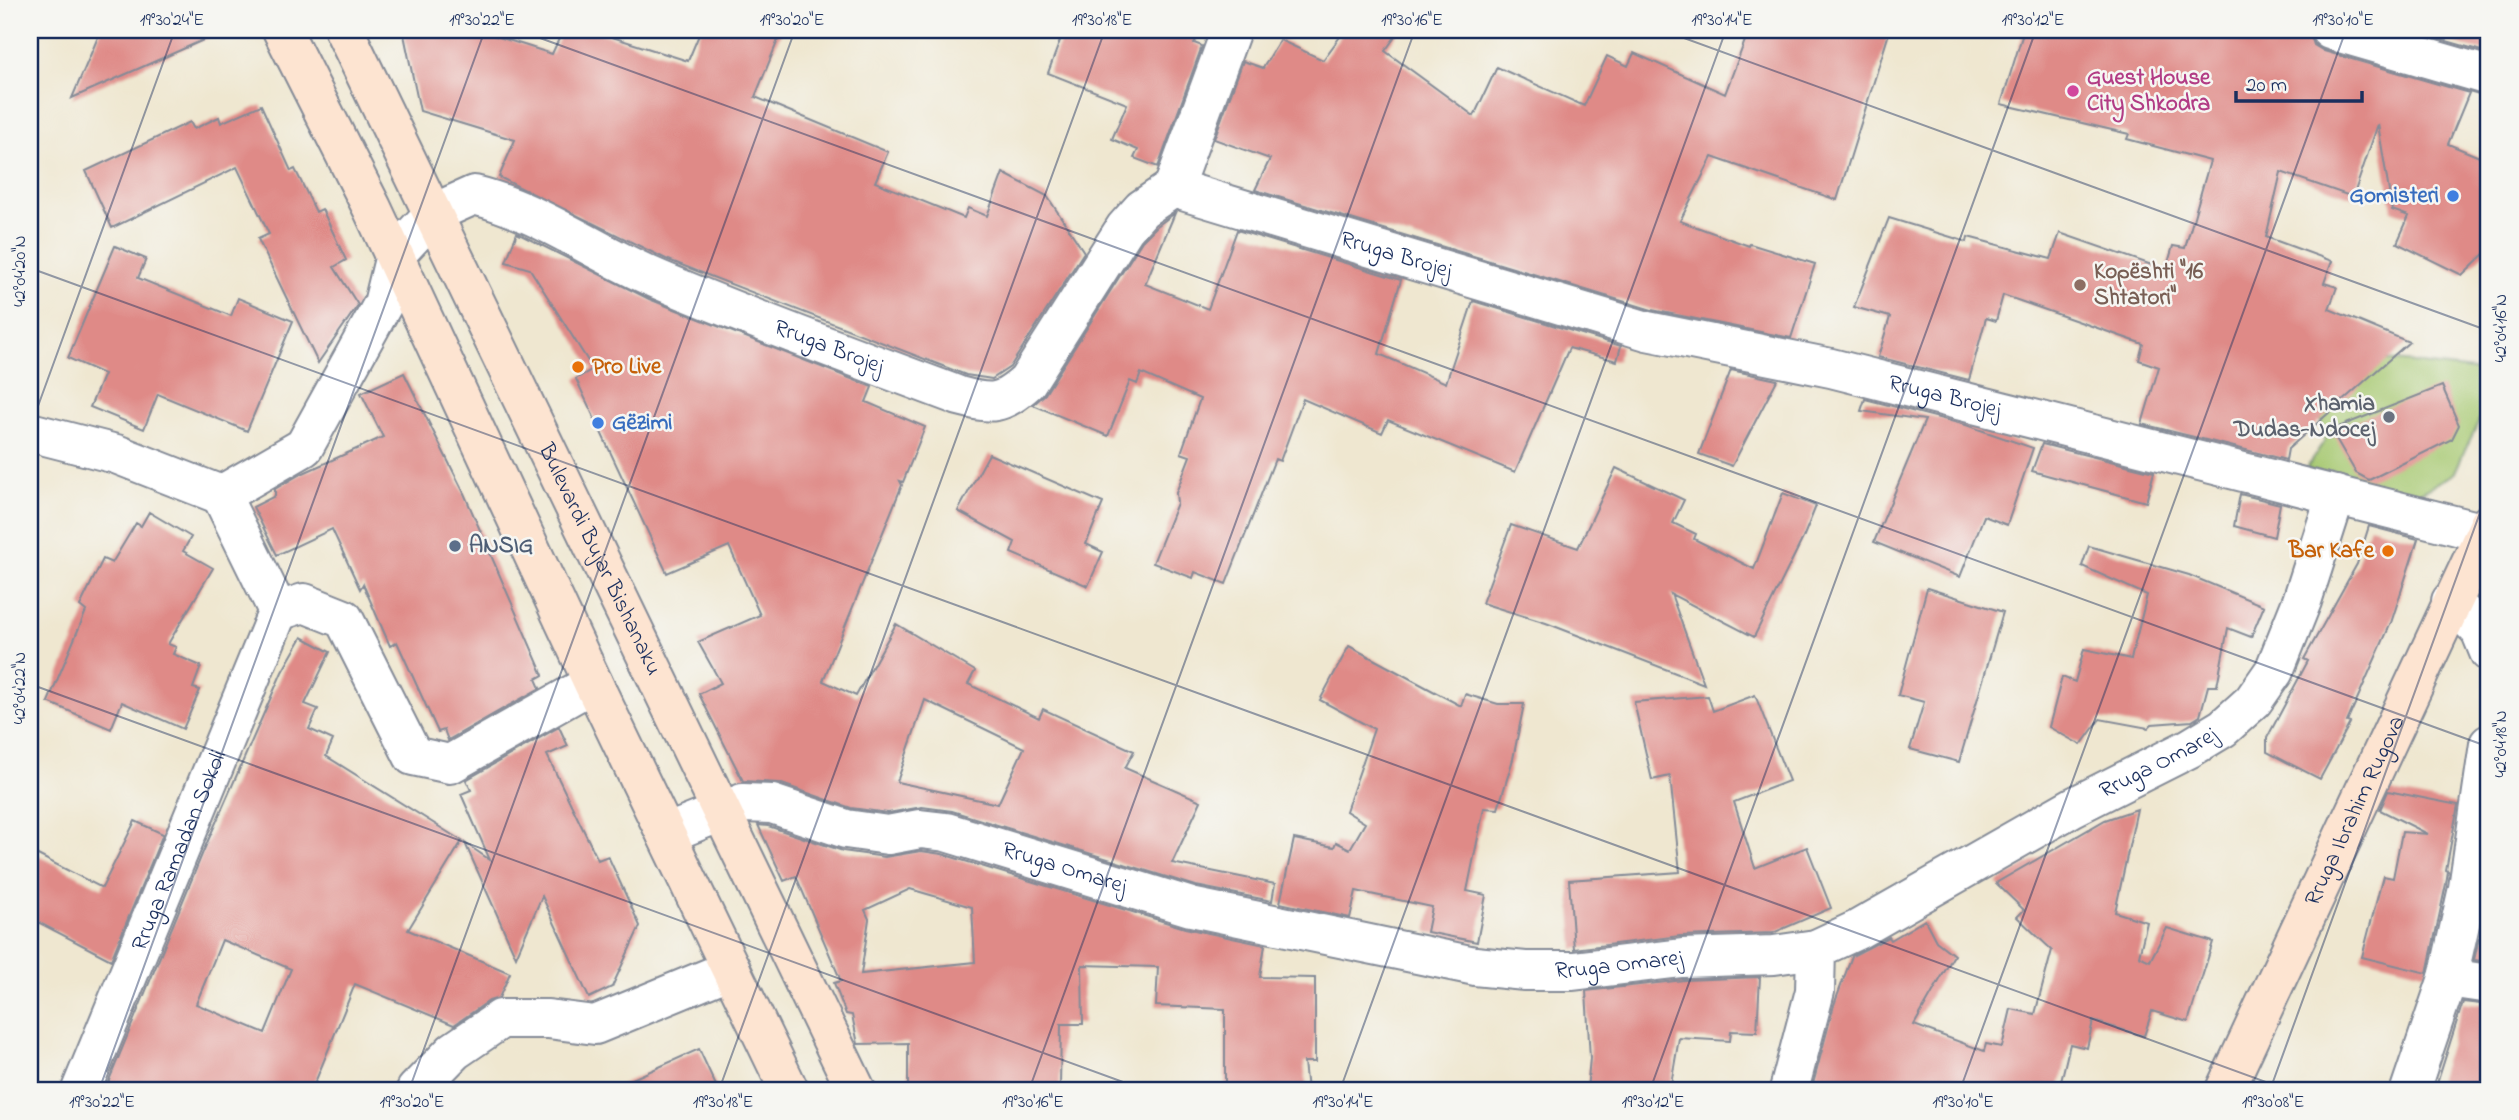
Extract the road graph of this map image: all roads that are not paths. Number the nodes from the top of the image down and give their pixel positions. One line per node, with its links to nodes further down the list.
1 (282, 30): 8 (main road)
2 (344, 30): 7 (main road, Bulevardi Bujar Bishanaku)
3 (1231, 30): 6 (street)
4 (2330, 30): 5 (street)
5 (2489, 76)
6 (1174, 188): 7 (street, Rruga Brojej); 11 (street, Rruga Brojej)
7 (433, 213): 8 (street); 18 (main road, Bulevardi Bujar Bishanaku)
8 (395, 255): 10 (street); 16 (main road)
9 (30, 432): 10 (street)
10 (221, 495): 14 (street)
11 (2336, 495): 12 (street, Rruga Brojej); 20 (street, Rruga Omarej)
12 (2488, 530): 13 (main road, Rruga Ibrahim Rugova)
13 (2451, 601): 15 (street); 29 (main road, Rruga Ibrahim Rugova)
14 (278, 611): 16 (street); 24 (street, Rruga Ramadan Sokoli)
15 (2489, 652)
16 (593, 683): 19 (main road)
17 (2489, 744): 22 (street)
18 (720, 814): 19 (street, Rruga Omarej); 20 (street, Rruga Omarej); 27 (main road, Bulevardi Bujar Bishanaku)
19 (666, 834): 21 (main road)
20 (1816, 949): 28 (street)
21 (731, 969): 25 (street); 26 (main road)
22 (2448, 978): 23 (street); 30 (street)
23 (2489, 984)
24 (81, 1090)
25 (416, 1090)
26 (789, 1090)
27 (856, 1090)
28 (1788, 1090)
29 (2225, 1090)
30 (2410, 1090)

